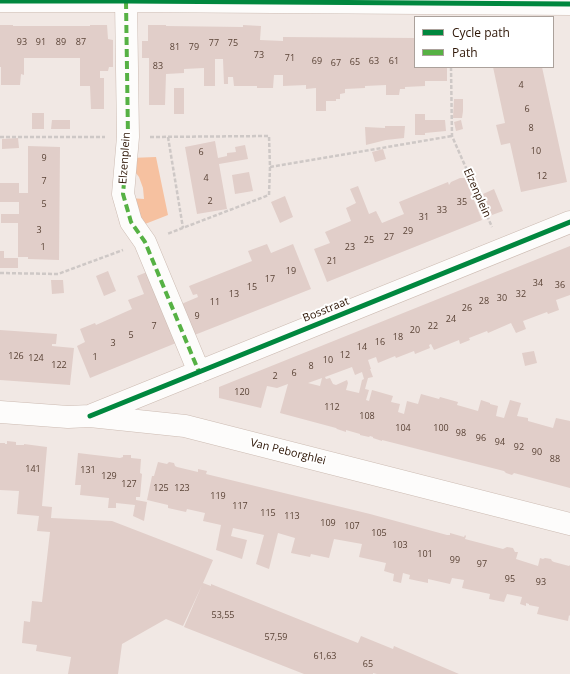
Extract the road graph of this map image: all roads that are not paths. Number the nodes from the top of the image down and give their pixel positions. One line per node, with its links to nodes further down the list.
1 (0, 1): 2 (street)
2 (126, 1): 3 (street); 5 (street, Elzenplein)
3 (570, 7)
4 (570, 222): 5 (street, Bosstraat)
5 (199, 372): 7 (street, Bosstraat)
6 (0, 412): 7 (street, Van Peborghlei)
7 (90, 416): 8 (street, Van Peborghlei)
8 (570, 524)

